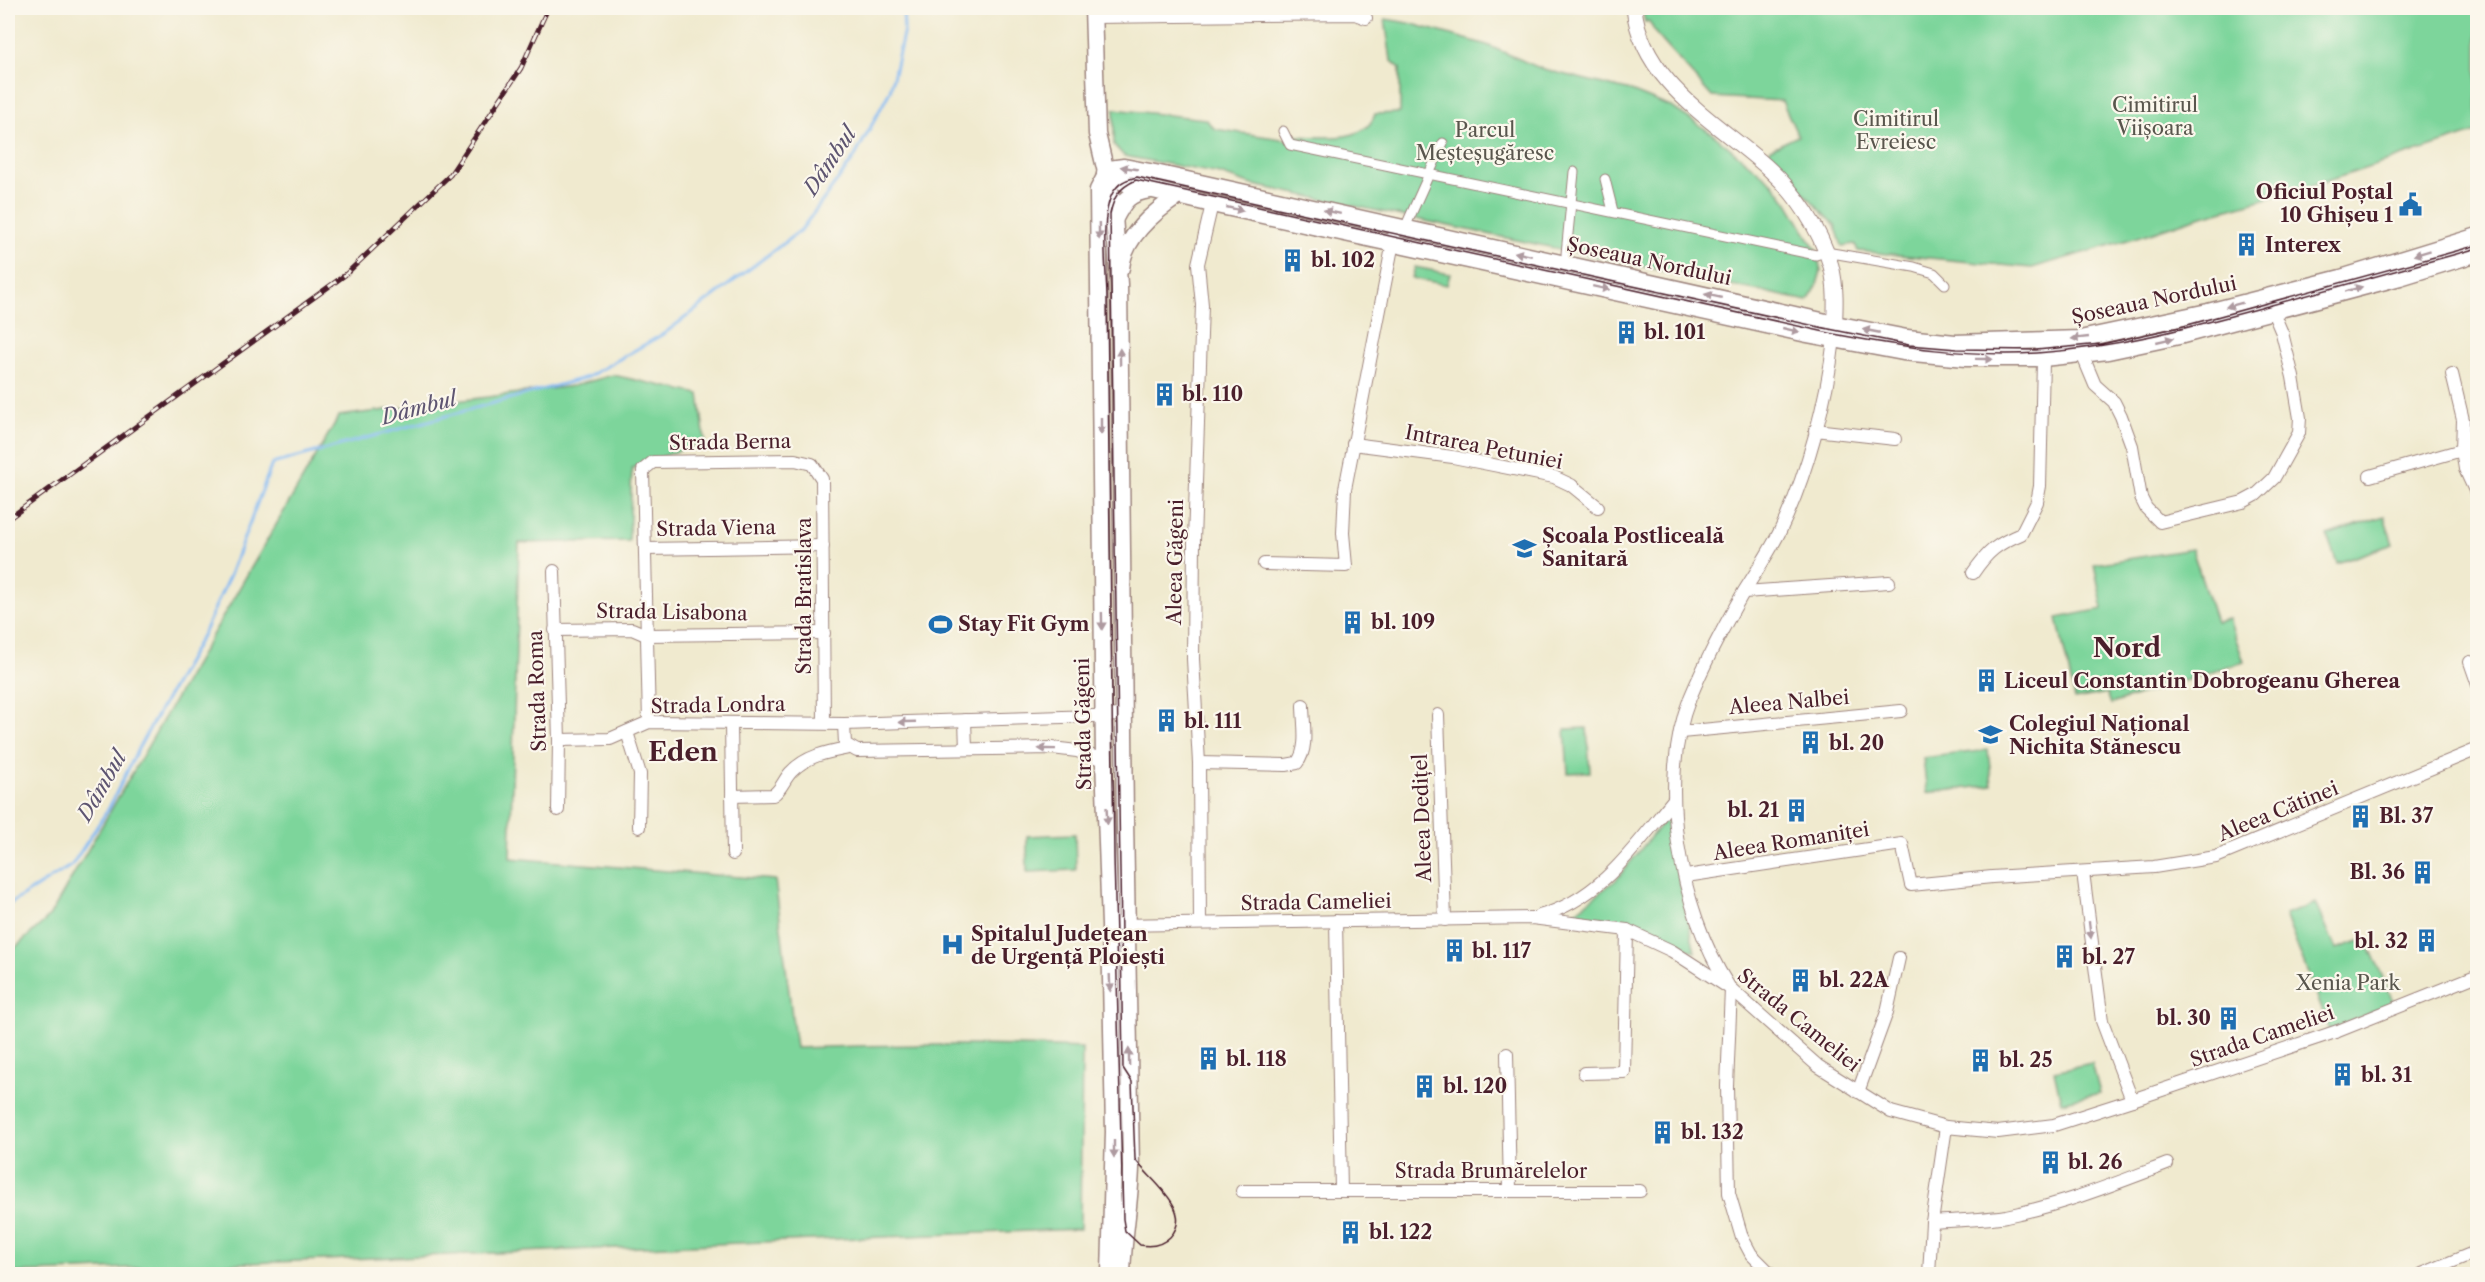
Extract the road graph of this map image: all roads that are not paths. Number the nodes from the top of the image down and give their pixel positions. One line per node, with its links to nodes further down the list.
1 (1634, 8): 19 (street)
2 (1094, 12): 3 (street); 8 (main road, Strada Găgeni)
3 (1366, 18)
4 (1283, 131): 7 (street)
5 (1443, 143): 7 (street)
6 (1574, 172): 12 (street)
7 (1429, 173): 12 (street); 16 (street)
8 (1105, 174): 10 (main road, Șoseaua Nordului); 15 (main road, Strada Găgeni); 16 (main road, Șoseaua Nordului, one-way to 8); 51 (main road, Strada Găgeni, one-way to 51)
9 (1605, 179): 14 (street)
10 (1151, 189): 11 (main road, Șoseaua Nordului); 15 (main road)
11 (1178, 196): 13 (main road, Șoseaua Nordului); 22 (main road)
12 (1571, 202): 14 (street); 21 (street)
13 (1212, 204): 18 (main road, Șoseaua Nordului, one-way to 18); 66 (street, Aleea Găgeni)
14 (1613, 211): 19 (street)
15 (1114, 220): 22 (main road, Strada Găgeni)
16 (1402, 224): 18 (street); 25 (main road, Șoseaua Nordului, one-way to 16)
17 (2478, 236): 24 (main road, Șoseaua Nordului, one-way to 24)
18 (1394, 244): 25 (main road, Șoseaua Nordului, one-way to 25); 31 (street)
19 (1826, 252): 23 (street); 25 (street)
20 (2478, 253): 24 (main road, Șoseaua Nordului, one-way to 20)
21 (1566, 254)
22 (1119, 284): 52 (main road, Strada Găgeni, one-way to 22)
23 (1945, 284)
24 (2270, 304): 26 (main road, Șoseaua Nordului, one-way to 26); 27 (main road, Șoseaua Nordului, one-way to 24); 27 (street)
25 (1835, 332): 26 (main road, Șoseaua Nordului); 29 (street)
26 (2042, 350): 27 (main road, Șoseaua Nordului); 41 (street)
27 (2082, 354)
28 (2452, 374): 32 (street)
29 (1815, 430): 30 (street); 43 (street)
30 (1895, 439)
31 (1353, 444): 36 (street, Intrarea Petuniei); 39 (street)
32 (2462, 450): 34 (street); 35 (street)
33 (818, 470): 37 (street, Strada Bratislava); 38 (street, Strada Berna)
34 (2370, 476)
35 (2478, 497)
36 (1598, 507)
37 (823, 546): 38 (street, Strada Viena); 45 (street, Strada Bratislava)
38 (645, 549): 46 (street)
39 (1264, 564)
40 (554, 571): 44 (street, Strada Roma)
41 (1973, 573)
42 (1889, 582): 43 (street)
43 (1744, 592): 60 (street)
44 (555, 630): 46 (street, Strada Lisabona); 61 (street, Strada Roma)
45 (824, 633): 46 (street, Strada Lisabona); 57 (street, Strada Bratislava)
46 (646, 635): 55 (street)
47 (2470, 662): 48 (street)
48 (2478, 685)
49 (1303, 705): 66 (street)
50 (1901, 711): 60 (street, Aleea Nalbei)
51 (1103, 715): 52 (street, Strada Londra); 54 (street, Strada Londra); 65 (main road, Strada Găgeni)
52 (1124, 715): 79 (main road, Strada Găgeni)
53 (1438, 715): 76 (street, Aleea Dedițel)
54 (965, 720): 58 (street, Strada Londra, one-way to 58); 63 (street)
55 (649, 722): 56 (street, Strada Londra); 59 (street, Strada Londra)
56 (731, 723): 57 (street, Strada Londra); 67 (street)
57 (824, 723): 58 (street, Strada Londra)
58 (844, 724): 62 (street)
59 (627, 732): 61 (street, Strada Londra); 70 (street)
60 (1681, 732): 68 (street)
61 (559, 740): 69 (street, Strada Roma)
62 (848, 748): 63 (street); 67 (street)
63 (966, 748): 65 (street, one-way to 63)
64 (2478, 748): 72 (street, Aleea Cătinei)
65 (1104, 760): 79 (main road, Strada Găgeni, one-way to 79)
66 (1199, 763): 78 (street, Aleea Găgeni)
67 (732, 796): 71 (street)
68 (1674, 798): 73 (street); 75 (street)
69 (558, 810)
70 (639, 827)
71 (733, 854)
72 (2083, 872): 74 (street, Aleea Cătinei); 87 (street, one-way to 87)
73 (1686, 876): 74 (street, Aleea Romaniței); 83 (street)
74 (1911, 885)
75 (1532, 918): 76 (street, Strada Cameliei); 80 (street, Strada Cameliei)
76 (1445, 920): 77 (street, Strada Cameliei)
77 (1336, 921): 78 (street, Strada Cameliei); 92 (street)
78 (1200, 923): 79 (street, Strada Cameliei)
79 (1118, 925): 96 (main road, Strada Găgeni)
80 (1627, 930): 83 (street, Strada Cameliei); 85 (street)
81 (1899, 958): 86 (street)
82 (2478, 975): 87 (street, Strada Cameliei)
83 (1731, 989): 86 (street, Strada Cameliei); 97 (street)
84 (1508, 1054): 90 (street)
85 (1584, 1073)
86 (1858, 1092): 88 (street, Strada Cameliei)
87 (2132, 1100): 88 (street, Strada Cameliei)
88 (1946, 1128): 94 (street)
89 (2167, 1164): 94 (street)
90 (1510, 1190): 92 (street, Strada Brumărelelor); 93 (street, Strada Brumărelelor)
91 (1242, 1191): 92 (street, Strada Brumărelelor)
92 (1341, 1191)
93 (1640, 1191)
94 (1932, 1222): 98 (street)
95 (2478, 1251): 99 (street)
96 (1116, 1268)
97 (1771, 1275)
98 (1929, 1275)
99 (2422, 1275)

